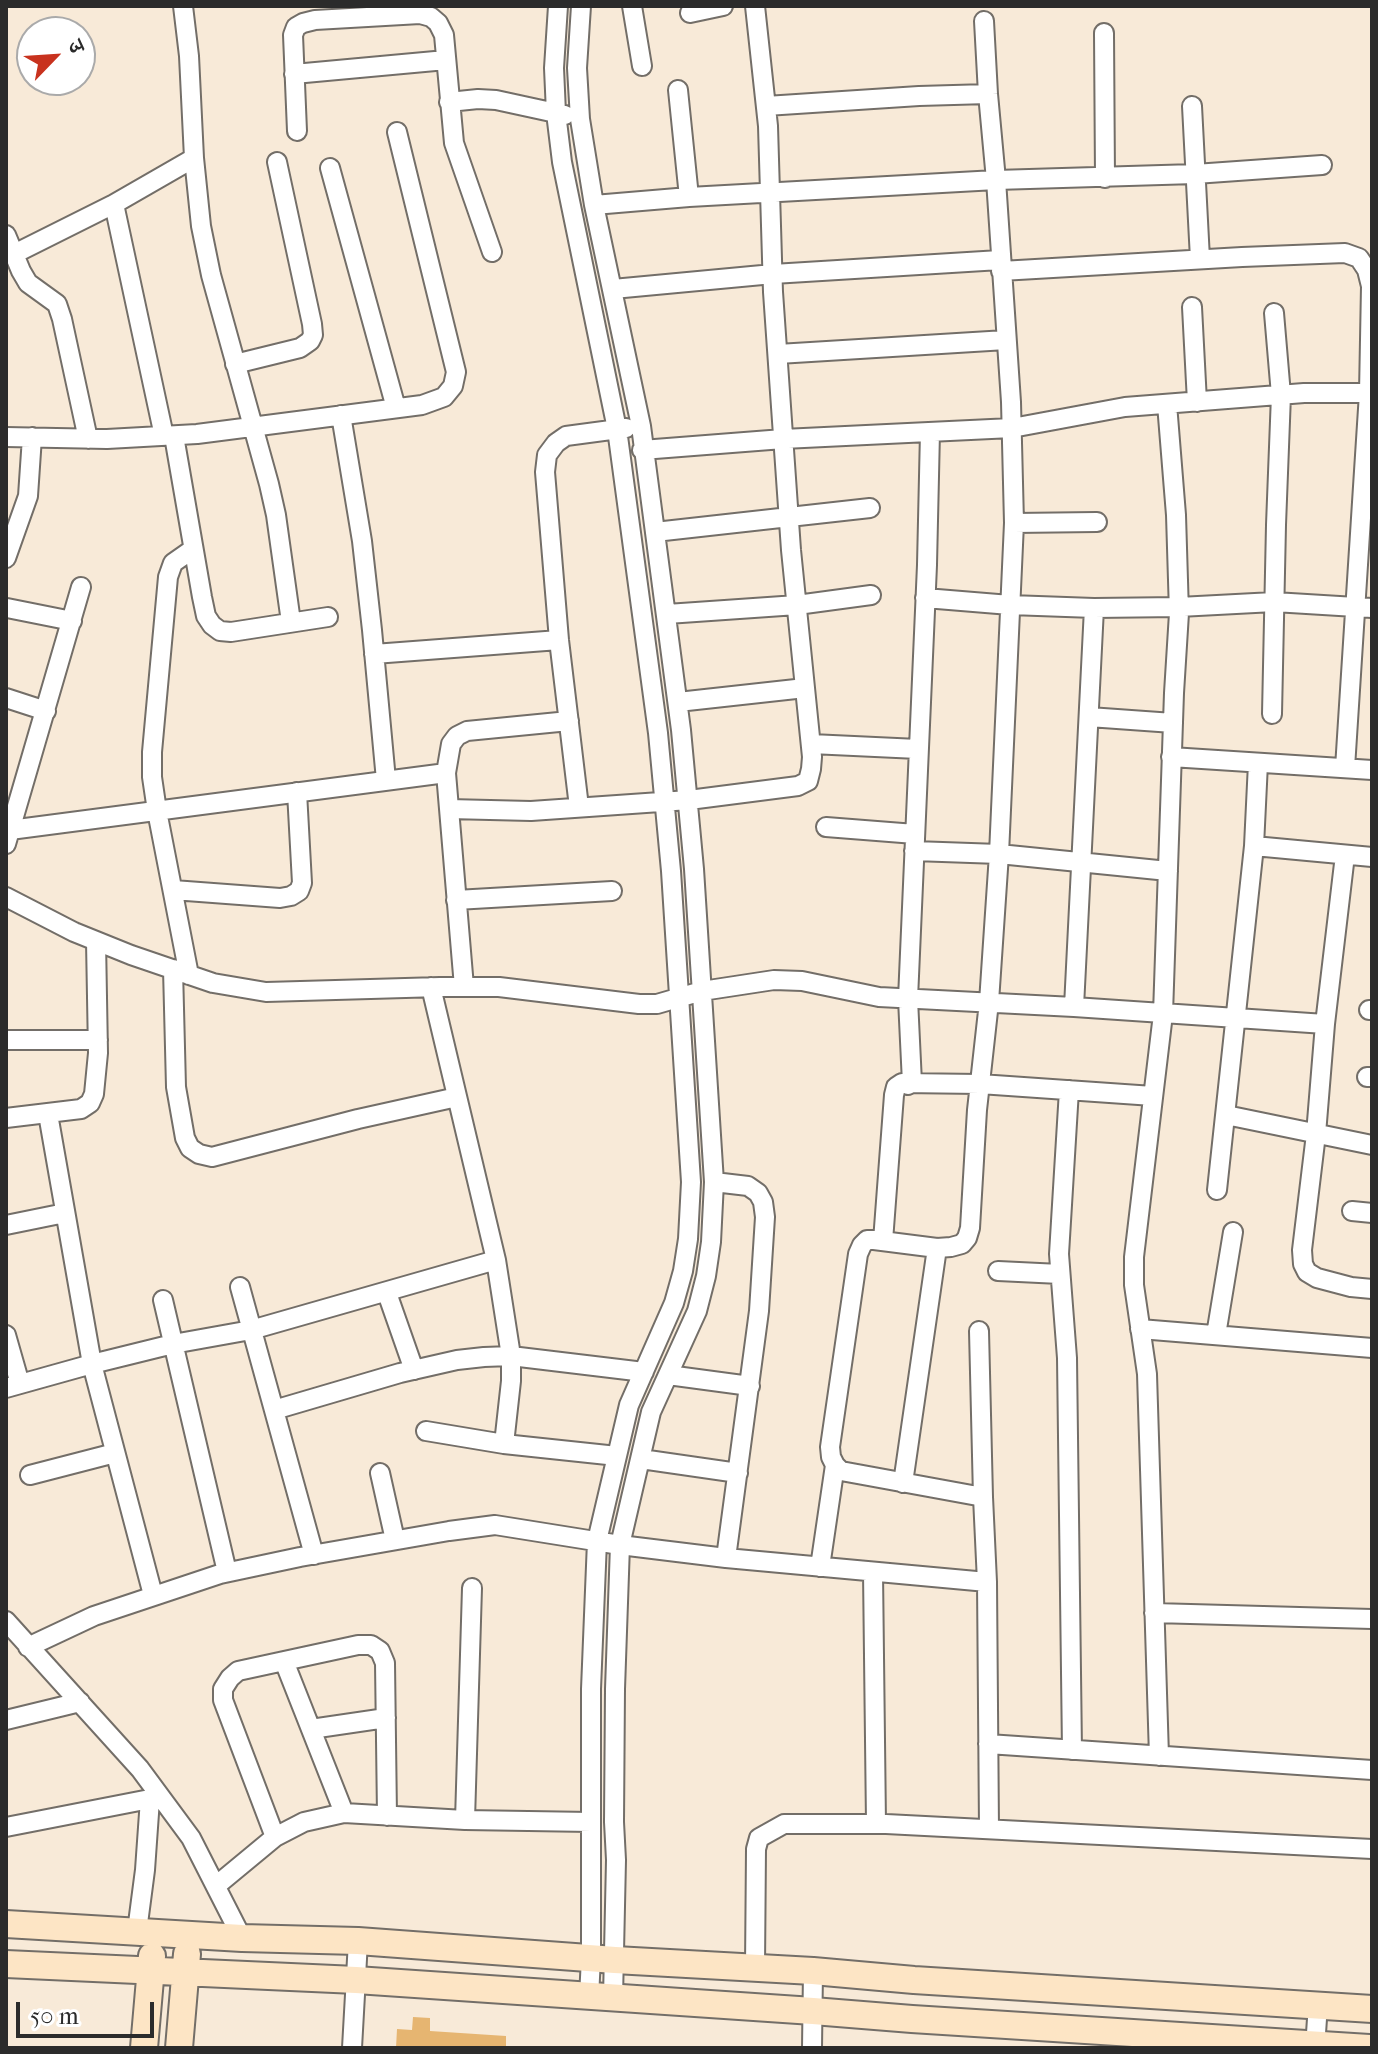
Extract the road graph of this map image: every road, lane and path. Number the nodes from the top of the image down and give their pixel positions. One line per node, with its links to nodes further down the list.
1 (183, 6): 22 (street)
2 (558, 6): 18 (street)
3 (581, 6): 19 (street)
4 (632, 6): 11 (street)
5 (723, 6): 7 (street)
6 (755, 6): 16 (street)
7 (690, 13)
8 (984, 21): 14 (street)
9 (1104, 33): 27 (street)
10 (446, 60): 12 (street); 12 (street); 15 (street)
11 (642, 66)
12 (294, 74): 20 (street)
13 (678, 90): 30 (street)
14 (988, 94): 16 (street); 28 (street)
15 (449, 102): 18 (street); 34 (street)
16 (766, 106): 29 (street)
17 (1192, 106): 26 (street)
18 (556, 113): 19 (street); 54 (street)
19 (580, 119): 32 (street)
20 (297, 131)
21 (397, 132): 49 (street)
22 (194, 158): 31 (street); 44 (street)
23 (277, 162): 44 (street)
24 (1322, 165): 26 (street)
25 (330, 168): 49 (street)
26 (1195, 174): 27 (street); 36 (street)
27 (1105, 178): 28 (street)
28 (996, 180): 29 (street); 37 (street)
29 (770, 193): 30 (street); 38 (street)
30 (689, 197): 32 (street)
31 (114, 204): 35 (street); 56 (street)
32 (594, 205): 39 (street)
33 (6, 235): 35 (street)
34 (492, 252)
35 (14, 254): 59 (street)
36 (1200, 259): 37 (street); 45 (street)
37 (1000, 265): 38 (street); 42 (street)
38 (773, 274): 39 (street); 43 (street)
39 (613, 289): 51 (street)
40 (1192, 307): 47 (street)
41 (1274, 313): 46 (street)
42 (1006, 340): 43 (street); 53 (street)
43 (778, 354): 60 (street)
44 (235, 364): 52 (street)
45 (1370, 393): 46 (street); 76 (street)
46 (1281, 395): 47 (street); 72 (street)
47 (1197, 402): 48 (street)
48 (1167, 404): 53 (street); 75 (street)
49 (396, 408): 50 (street)
50 (341, 415): 52 (street); 84 (street)
51 (641, 426): 54 (street); 61 (street)
52 (253, 427): 56 (street); 82 (street)
53 (1012, 428): 55 (street); 65 (street)
54 (617, 429): 83 (street); 104 (street)
55 (930, 432): 60 (street); 71 (street)
56 (169, 436): 59 (street); 67 (street)
57 (6, 437): 58 (street)
58 (32, 437): 59 (street); 68 (street)
59 (88, 439)
60 (783, 439): 61 (street); 63 (street)
61 (642, 450): 66 (street)
62 (870, 508): 63 (street)
63 (789, 516): 66 (street); 73 (street)
64 (1097, 522): 65 (street)
65 (1014, 523): 74 (street)
66 (655, 532): 79 (street)
67 (193, 549): 82 (street); 107 (street)
68 (6, 558)
69 (81, 587): 81 (street)
70 (871, 595): 73 (street)
71 (925, 598): 74 (street); 94 (street)
72 (1274, 602): 75 (street); 76 (street); 89 (street)
73 (797, 605): 79 (street); 85 (street)
74 (1010, 605): 78 (street); 112 (street)
75 (1179, 607): 78 (street); 92 (street)
76 (1364, 607): 97 (street)
77 (7, 608): 81 (street)
78 (1094, 608): 90 (street)
79 (667, 614): 87 (street)
80 (328, 617): 82 (street)
81 (72, 621): 88 (street)
82 (291, 622)
83 (559, 640): 84 (street); 91 (street)
84 (374, 654): 100 (street)
85 (805, 688): 87 (street); 93 (street)
86 (6, 698): 88 (street)
87 (678, 702): 103 (street)
88 (46, 711): 101 (street)
89 (1272, 714)
90 (1089, 717): 92 (street); 115 (street)
91 (569, 721): 99 (street); 105 (street)
92 (1173, 723): 95 (street)
93 (811, 744): 94 (street); 103 (street)
94 (918, 749): 110 (street)
95 (1171, 757): 96 (street); 116 (street)
96 (1258, 763): 97 (street); 111 (street)
97 (1345, 768): 98 (street)
98 (1372, 770)
99 (446, 773): 100 (street); 106 (street)
100 (386, 780): 102 (street)
101 (14, 786): 109 (street)
102 (297, 792): 107 (street); 117 (street)
103 (689, 800): 104 (street); 125 (street)
104 (665, 802): 105 (street); 126 (street)
105 (579, 807): 106 (street)
106 (449, 809): 120 (street)
107 (157, 811): 109 (street); 117 (street)
108 (826, 827): 110 (street)
109 (8, 837)
110 (914, 842): 112 (street); 127 (street)
111 (1254, 846): 113 (street); 131 (street)
112 (999, 854): 115 (street); 128 (street)
113 (1345, 855): 114 (street); 132 (street)
114 (1372, 857)
115 (1082, 862): 116 (street); 129 (street)
116 (1168, 871): 130 (street)
117 (173, 890): 122 (street)
118 (612, 891): 120 (street)
119 (6, 897): 121 (street)
120 (456, 900): 124 (street)
121 (96, 941): 122 (street); 134 (street)
122 (181, 972): 123 (street); 139 (street)
123 (431, 987): 124 (street); 139 (street)
124 (464, 987): 126 (street)
125 (702, 991): 126 (street); 127 (street); 145 (street)
126 (679, 998): 171 (street)
127 (908, 999): 128 (street); 135 (street)
128 (989, 1002): 129 (street); 136 (street)
129 (1074, 1007): 130 (street)
130 (1163, 1014): 131 (street); 138 (street)
131 (1236, 1017): 132 (street); 141 (street)
132 (1325, 1024): 143 (street)
133 (6, 1040): 134 (street)
134 (98, 1040): 140 (street)
135 (910, 1084): 136 (street); 152 (street)
136 (980, 1084): 137 (street); 153 (street)
137 (1069, 1090): 138 (street); 156 (street)
138 (1153, 1096): 161 (street)
139 (457, 1097): 154 (street)
140 (48, 1114): 142 (street); 148 (street)
141 (1226, 1115): 143 (street); 146 (street)
142 (6, 1118)
143 (1316, 1134): 144 (street); 158 (street)
144 (1372, 1145)
145 (714, 1182): 172 (street); 174 (street)
146 (1217, 1190)
147 (1352, 1211): 149 (street)
148 (65, 1213): 150 (street); 169 (street)
149 (1372, 1213)
150 (6, 1225)
151 (1233, 1232): 165 (street)
152 (883, 1241): 153 (street); 181 (street)
153 (937, 1248): 185 (street)
154 (496, 1260): 159 (street); 168 (street)
155 (998, 1271): 156 (street)
156 (1060, 1274): 208 (street)
157 (240, 1287): 162 (street)
158 (1372, 1289)
159 (387, 1293): 162 (street); 170 (street)
160 (163, 1300): 166 (street)
161 (1140, 1329): 165 (street); 198 (street)
162 (251, 1330): 166 (street); 175 (street)
163 (979, 1331): 186 (street)
164 (6, 1335): 173 (street)
165 (1216, 1335): 167 (street)
166 (173, 1344): 169 (street); 193 (street)
167 (1372, 1348)
168 (511, 1356): 170 (street); 171 (street); 177 (street)
169 (92, 1364): 173 (street); 178 (street)
170 (414, 1370): 175 (street)
171 (644, 1372): 179 (street)
172 (668, 1375): 174 (street); 180 (street)
173 (13, 1386)
174 (750, 1386): 183 (street)
175 (274, 1410): 190 (street)
176 (426, 1431): 177 (street)
177 (504, 1444): 179 (street)
178 (115, 1453): 184 (street); 197 (street)
179 (617, 1456): 188 (street)
180 (641, 1459): 183 (street); 189 (street)
181 (835, 1465): 185 (street); 192 (street)
182 (380, 1473): 187 (street)
183 (738, 1473): 191 (street)
184 (30, 1475)
185 (903, 1483): 186 (street)
186 (983, 1497): 195 (street)
187 (395, 1540): 188 (street); 190 (street)
188 (597, 1541): 189 (street); 215 (street)
189 (620, 1545): 191 (street); 227 (street)
190 (314, 1555): 193 (street)
191 (726, 1558): 192 (street)
192 (820, 1567): 194 (street)
193 (227, 1572): 197 (street)
194 (873, 1572): 195 (street); 216 (street)
195 (987, 1582): 207 (street)
196 (472, 1588): 214 (street)
197 (153, 1595): 201 (street)
198 (1154, 1613): 199 (street); 209 (street)
199 (1372, 1619)
200 (6, 1621): 201 (street)
201 (28, 1647): 203 (street)
202 (284, 1661): 204 (street); 206 (street); 219 (street)
203 (80, 1702): 205 (street); 211 (street)
204 (386, 1718): 206 (street); 213 (street)
205 (6, 1720)
206 (311, 1729): 212 (street)
207 (988, 1744): 208 (street); 218 (street)
208 (1072, 1750): 209 (street)
209 (1159, 1756): 210 (street)
210 (1372, 1770)
211 (155, 1798): 217 (street); 221 (street); 223 (street)
212 (344, 1813): 213 (street); 219 (street)
213 (387, 1816): 214 (street)
214 (465, 1820): 215 (street)
215 (591, 1822): 227 (street)
216 (876, 1824): 218 (street); 229 (street)
217 (6, 1827)
218 (989, 1829): 220 (street)
219 (275, 1837): 221 (street)
220 (1372, 1849)
221 (217, 1885): 225 (street)
222 (6, 1924): 223 (main road)
223 (146, 1932): 224 (main road); 230 (main road)
224 (189, 1935): 225 (main road); 232 (main road)
225 (242, 1938): 226 (main road)
226 (358, 1941): 227 (main road); 233 (street)
227 (603, 1959): 229 (main road); 234 (street)
228 (6, 1964): 230 (main road)
229 (755, 1967): 231 (main road)
230 (150, 1971): 232 (main road); 239 (main road)
231 (813, 1971): 235 (main road); 237 (street)
232 (186, 1972): 233 (main road); 240 (main road)
233 (356, 1980): 234 (main road); 241 (street)
234 (601, 1998): 237 (main road)
235 (1318, 2004): 236 (main road); 238 (street)
236 (1372, 2009)
237 (813, 2011): 238 (main road); 242 (street)
238 (1316, 2046): 243 (main road)
239 (144, 2048)
240 (179, 2048)
241 (352, 2048)
242 (812, 2048)
243 (1369, 2048)

